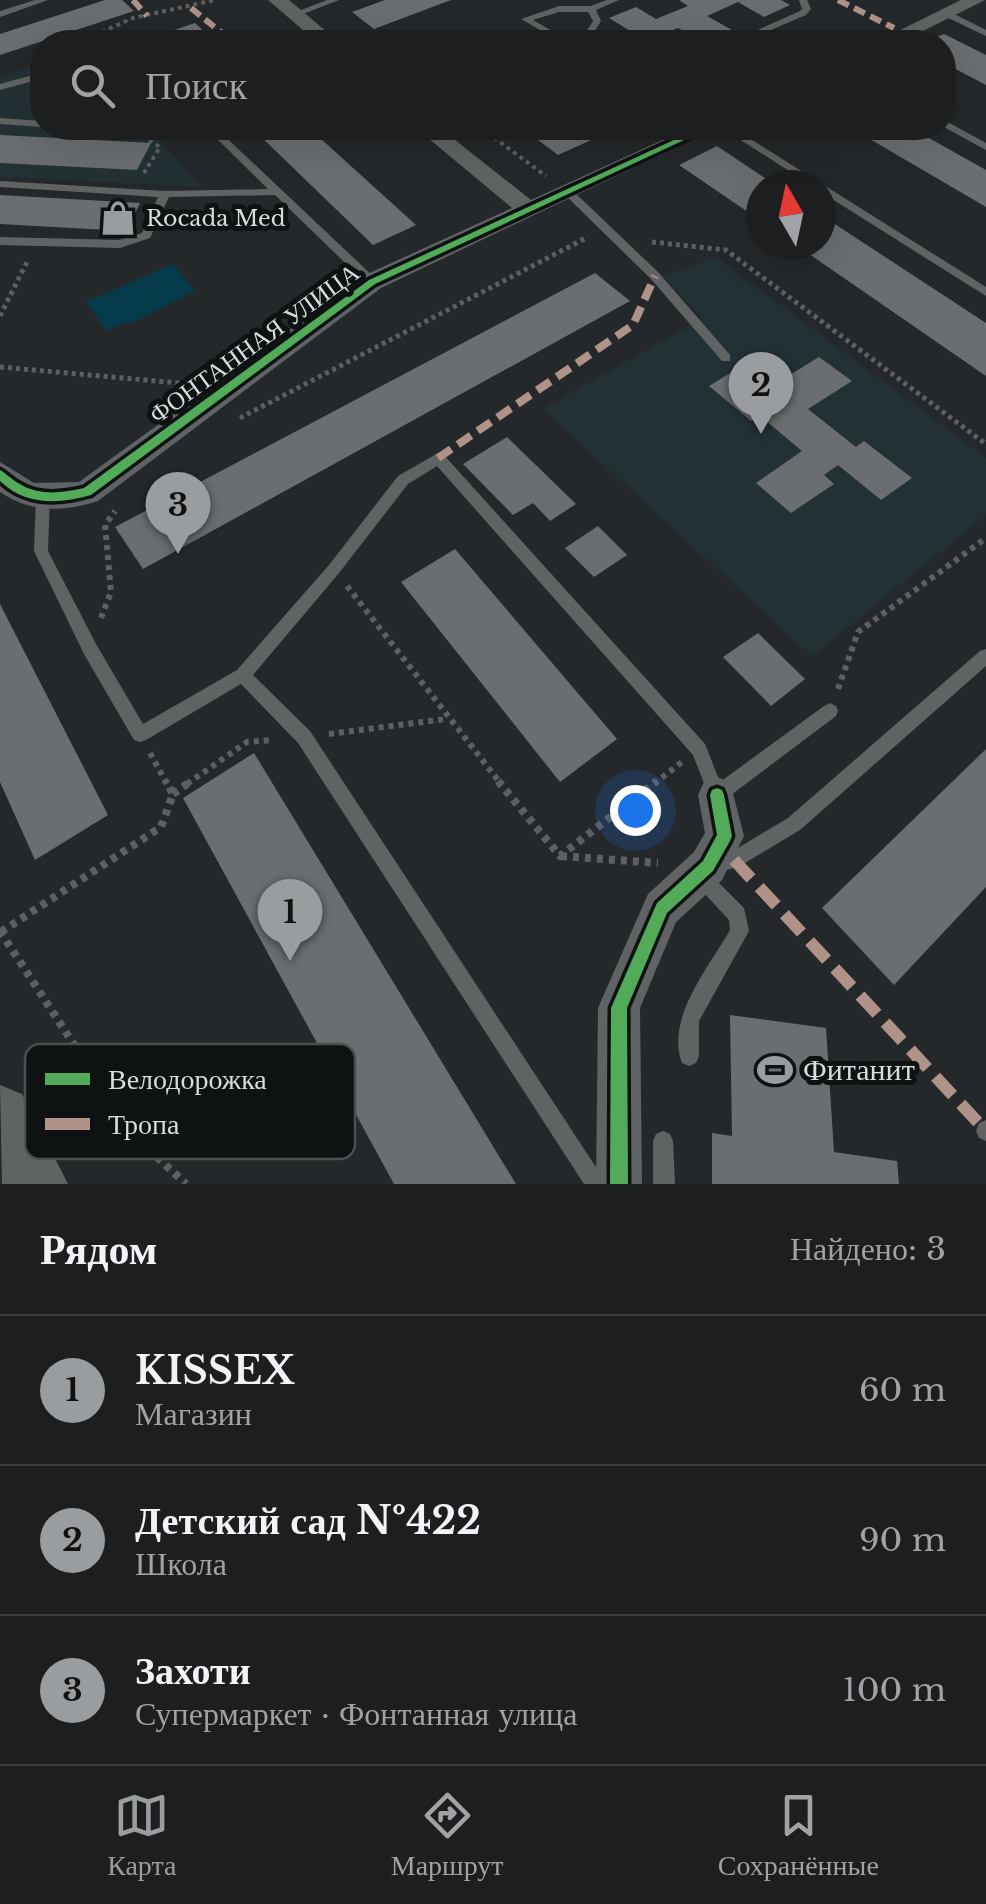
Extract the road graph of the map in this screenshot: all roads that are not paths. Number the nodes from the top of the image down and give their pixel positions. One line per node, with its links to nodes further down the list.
1 (44, 0): 8 (lane)
2 (278, 0): 9 (street)
3 (334, 0): 9 (lane)
4 (614, 0): 7 (lane)
5 (803, 0): 14 (lane)
6 (972, 1): 10 (street)
7 (591, 9): 12 (lane); 13 (lane)
8 (0, 14)
9 (295, 14): 11 (street)
10 (946, 14): 15 (street); 16 (lane)
11 (315, 30)
12 (546, 30)
13 (591, 30)
14 (764, 30)
15 (912, 30)
16 (986, 33)
17 (30, 79): 18 (lane)
18 (0, 87)
19 (0, 122): 20 (lane)
20 (30, 123)
21 (956, 131): 26 (lane)
22 (223, 140): 30 (lane)
23 (442, 140): 33 (street)
24 (675, 140): 29 (street, ФОНТАННАЯ УЛИЦА)
25 (746, 140): 27 (lane)
26 (986, 147)
27 (794, 170)
28 (0, 184): 31 (lane)
29 (568, 190): 33 (street, ФОНТАННАЯ УЛИЦА); 37 (lane)
30 (275, 192): 31 (lane); 35 (lane)
31 (165, 194): 34 (lane)
32 (836, 197): 36 (lane)
33 (526, 208): 35 (street, ФОНТАННАЯ УЛИЦА)
34 (0, 240)
35 (372, 282): 39 (street, ФОНТАННАЯ УЛИЦА)
36 (986, 292)
37 (726, 358)
38 (0, 474): 39 (street)
39 (44, 497): 41 (lane)
40 (986, 656): 44 (lane)
41 (242, 675): 43 (lane); 49 (lane)
42 (830, 711): 43 (lane)
43 (717, 795): 44 (street)
44 (704, 870): 45 (lane); 50 (street)
45 (689, 1056)
46 (0, 1116): 48 (main road)
47 (662, 1141): 51 (lane)
48 (36, 1184)
49 (596, 1184)
50 (619, 1184)
51 (664, 1184)

